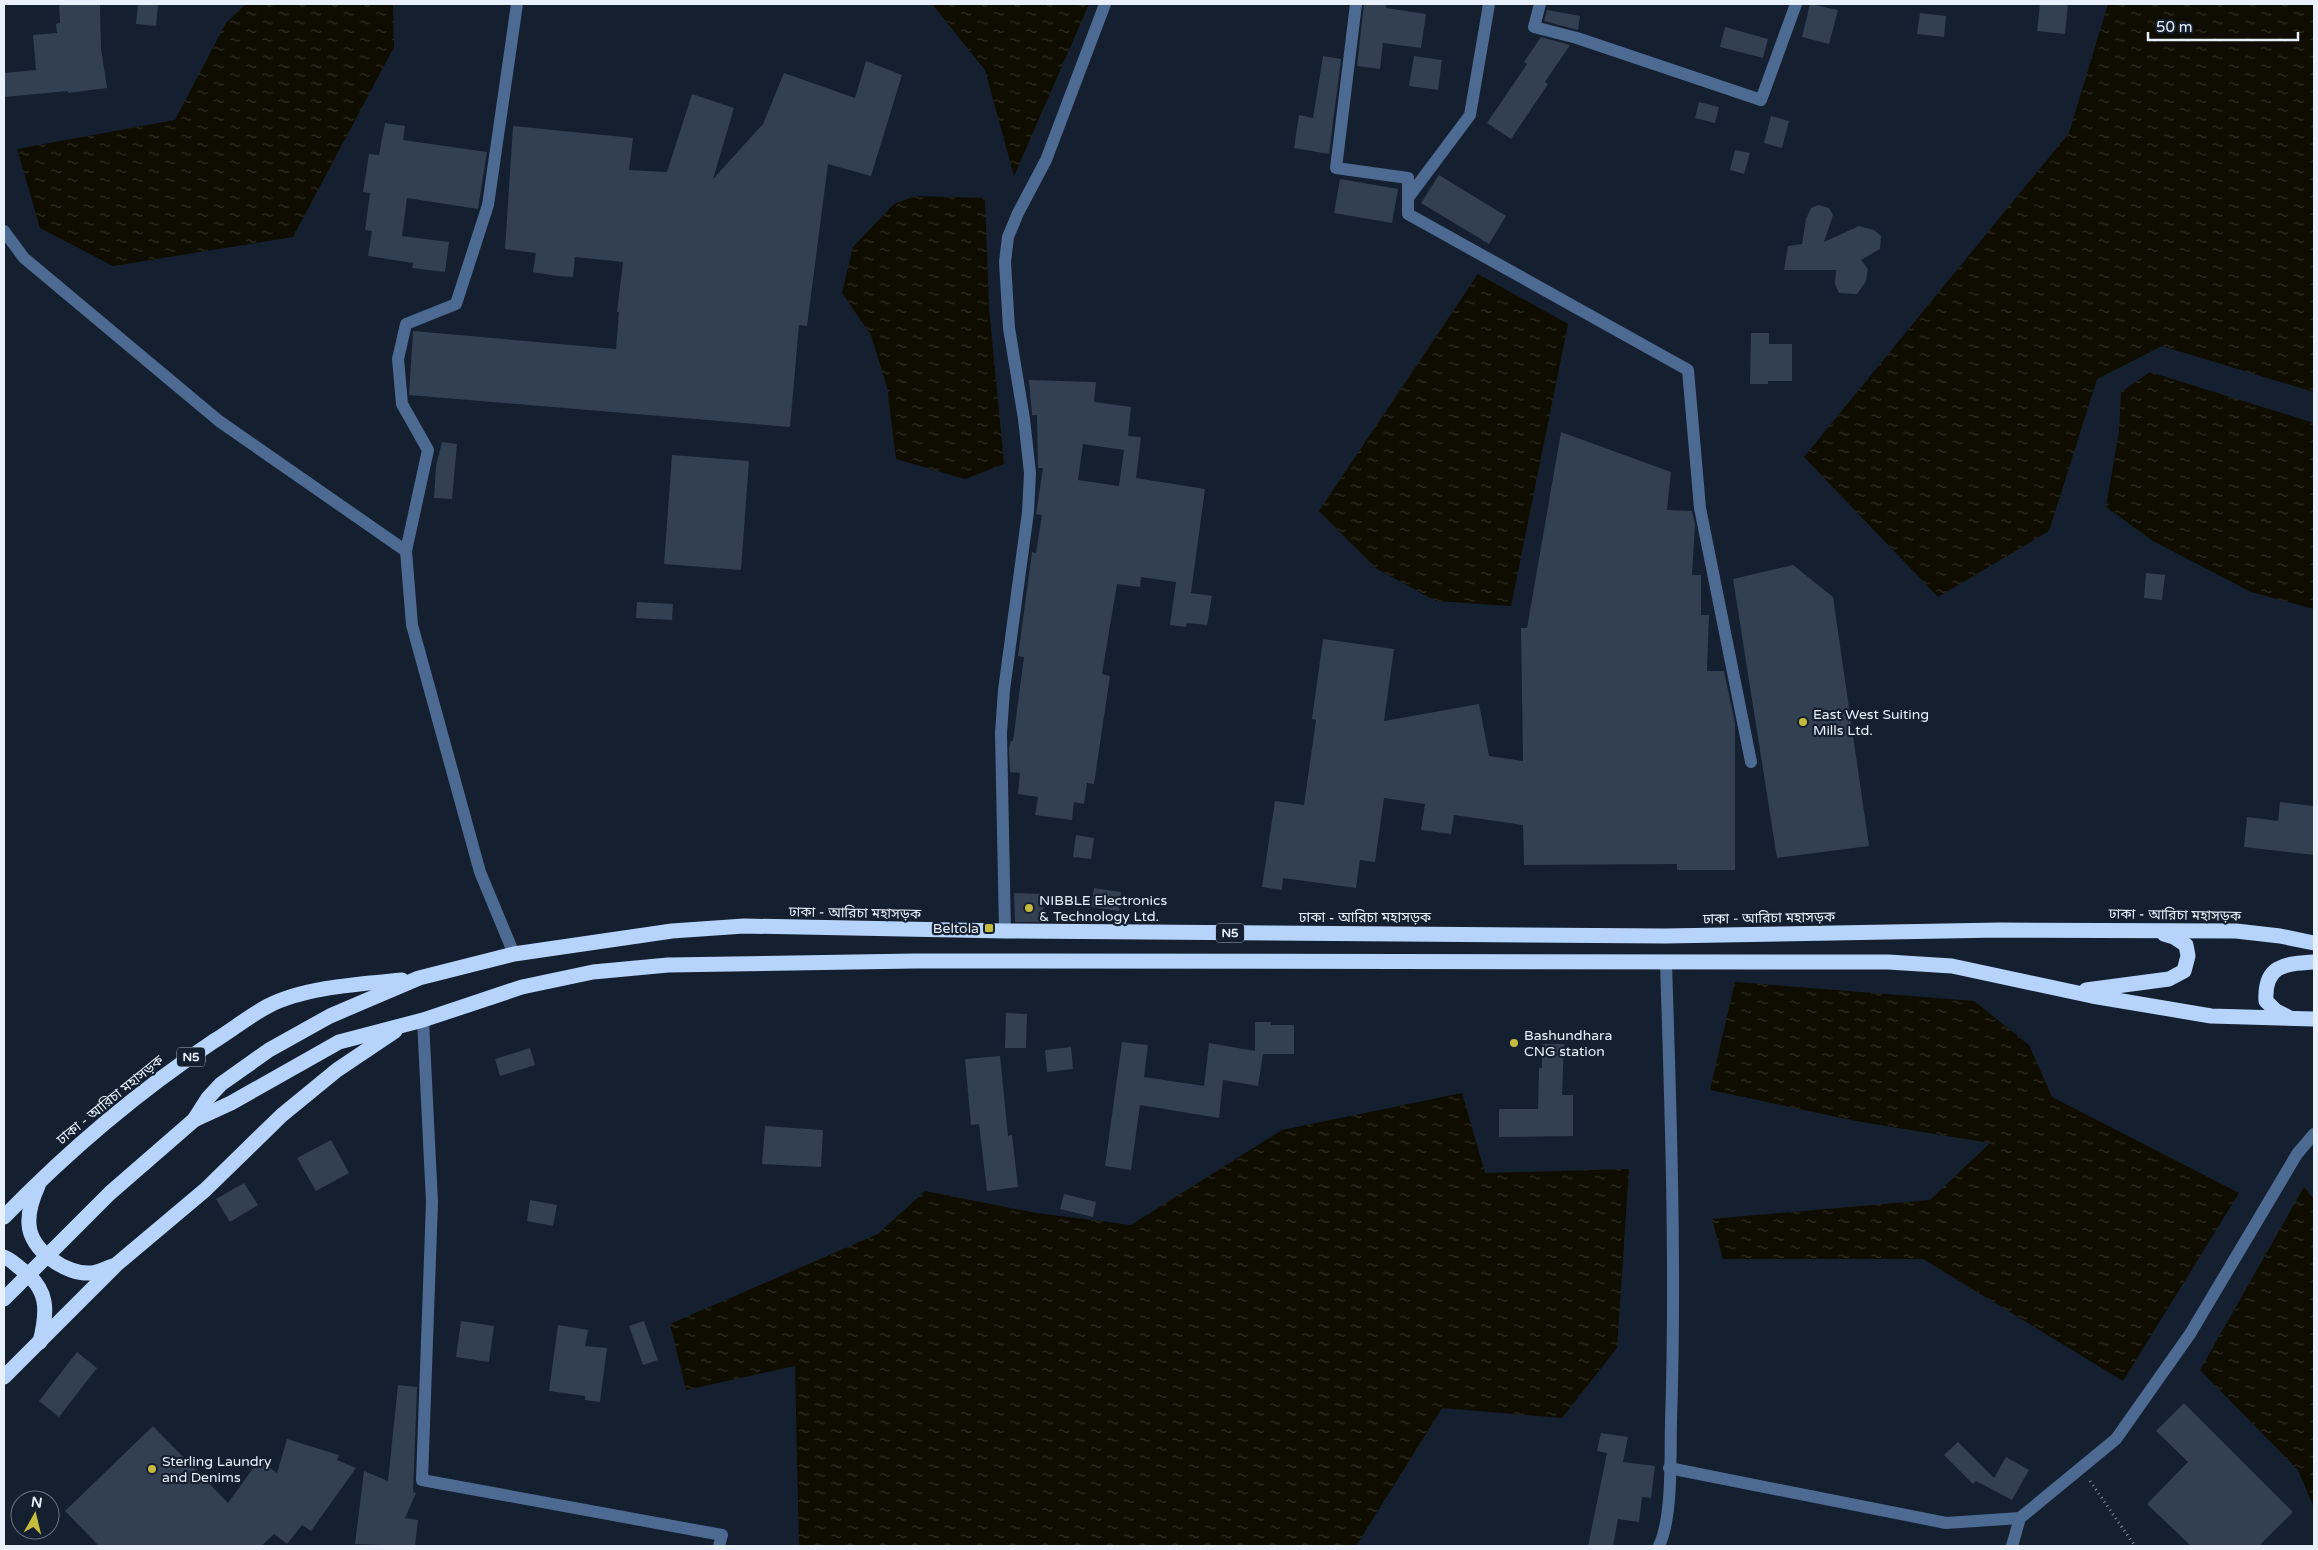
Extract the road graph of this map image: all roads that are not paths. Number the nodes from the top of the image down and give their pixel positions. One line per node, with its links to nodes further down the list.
1 (517, 4): 9 (street)
2 (1105, 4): 11 (street)
3 (1356, 4): 7 (street)
4 (1489, 4): 7 (street)
5 (1540, 4): 6 (street)
6 (1796, 4)
7 (1408, 198): 10 (street)
8 (4, 231): 9 (street)
9 (406, 551): 14 (street)
10 (1751, 762)
11 (1005, 931): 12 (highway, ঢাকা - আরিচা মহাসড়ক / N5); 14 (highway, ঢাকা - আরিচা মহাসড়ক / N5)
12 (2148, 931): 13 (highway, ঢাকা - আরিচা মহাসড়ক / N5); 18 (highway)
13 (2314, 943)
14 (514, 954): 17 (highway, ঢাকা - আরিচা মহাসড়ক / N5)
15 (2314, 962): 19 (highway)
16 (1666, 963): 18 (highway, N5); 21 (highway, N5); 32 (street)
17 (419, 978): 23 (highway, ঢাকা - আরিচা মহাসড়ক / N5); 25 (highway, ঢাকা - আরিচা মহাসড়ক / N5)
18 (2070, 991): 19 (highway, N5)
19 (2292, 1018): 20 (highway, N5)
20 (2314, 1019)
21 (424, 1020): 22 (highway, N5); 34 (street)
22 (405, 1025): 23 (highway, N5); 28 (highway)
23 (194, 1120): 29 (highway, N5, bridge)
24 (2314, 1134): 33 (street)
25 (42, 1178): 26 (highway, ঢাকা - আরিচা মহাসড়ক / N5); 28 (highway)
26 (4, 1217)
27 (4, 1258): 30 (highway)
28 (117, 1264): 30 (highway)
29 (4, 1299)
30 (39, 1342): 31 (highway)
31 (4, 1377)
32 (1669, 1468): 33 (street); 35 (street)
33 (2020, 1518): 36 (street)
34 (719, 1546)
35 (1659, 1546)
36 (2012, 1546)

